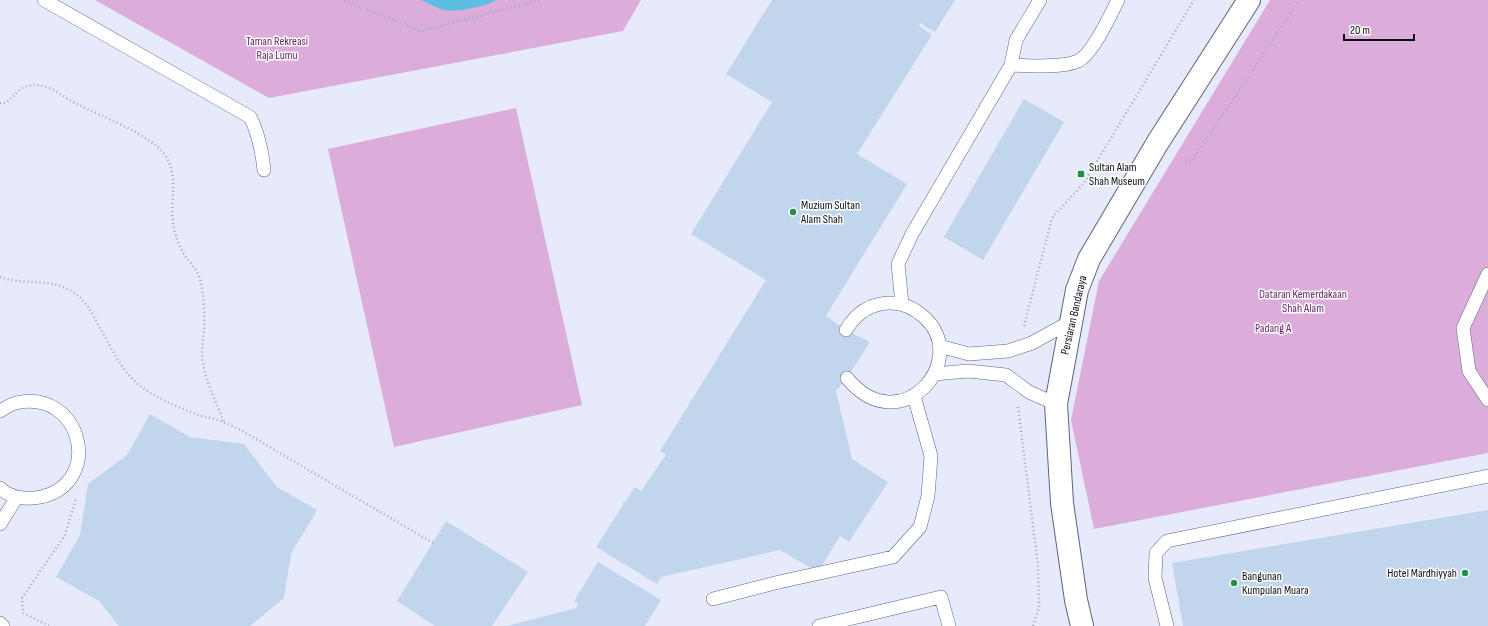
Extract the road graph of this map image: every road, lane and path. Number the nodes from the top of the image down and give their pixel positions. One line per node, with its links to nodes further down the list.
1 (44, 0): 11 (lane)
2 (344, 0): 3 (path)
3 (541, 0)
4 (1040, 0): 8 (lane)
5 (1118, 0): 8 (lane)
6 (1248, 0): 15 (main road, Persiaran Bandaraya)
7 (1299, 0): 10 (path)
8 (1011, 65): 14 (lane)
9 (0, 103): 24 (path)
10 (1185, 161)
11 (264, 170)
12 (1488, 274): 21 (lane)
13 (0, 277): 24 (path)
14 (902, 304): 16 (lane); 17 (lane)
15 (1070, 322): 17 (lane); 22 (main road, Persiaran Bandaraya)
16 (846, 330)
17 (939, 346): 18 (lane)
18 (934, 374): 20 (lane); 22 (lane)
19 (847, 378): 20 (lane)
20 (914, 396): 30 (lane)
21 (1488, 400)
22 (1056, 404): 35 (main road, Persiaran Bandaraya)
23 (0, 411): 27 (lane)
24 (224, 422): 29 (path)
25 (1488, 476): 36 (lane)
26 (0, 488): 27 (lane)
27 (18, 497): 28 (lane)
28 (0, 524)
29 (433, 543)
30 (713, 599)
31 (0, 623): 32 (lane)
32 (3, 626)
33 (819, 626): 34 (lane)
34 (949, 626)
35 (1082, 626)
36 (1166, 626)

